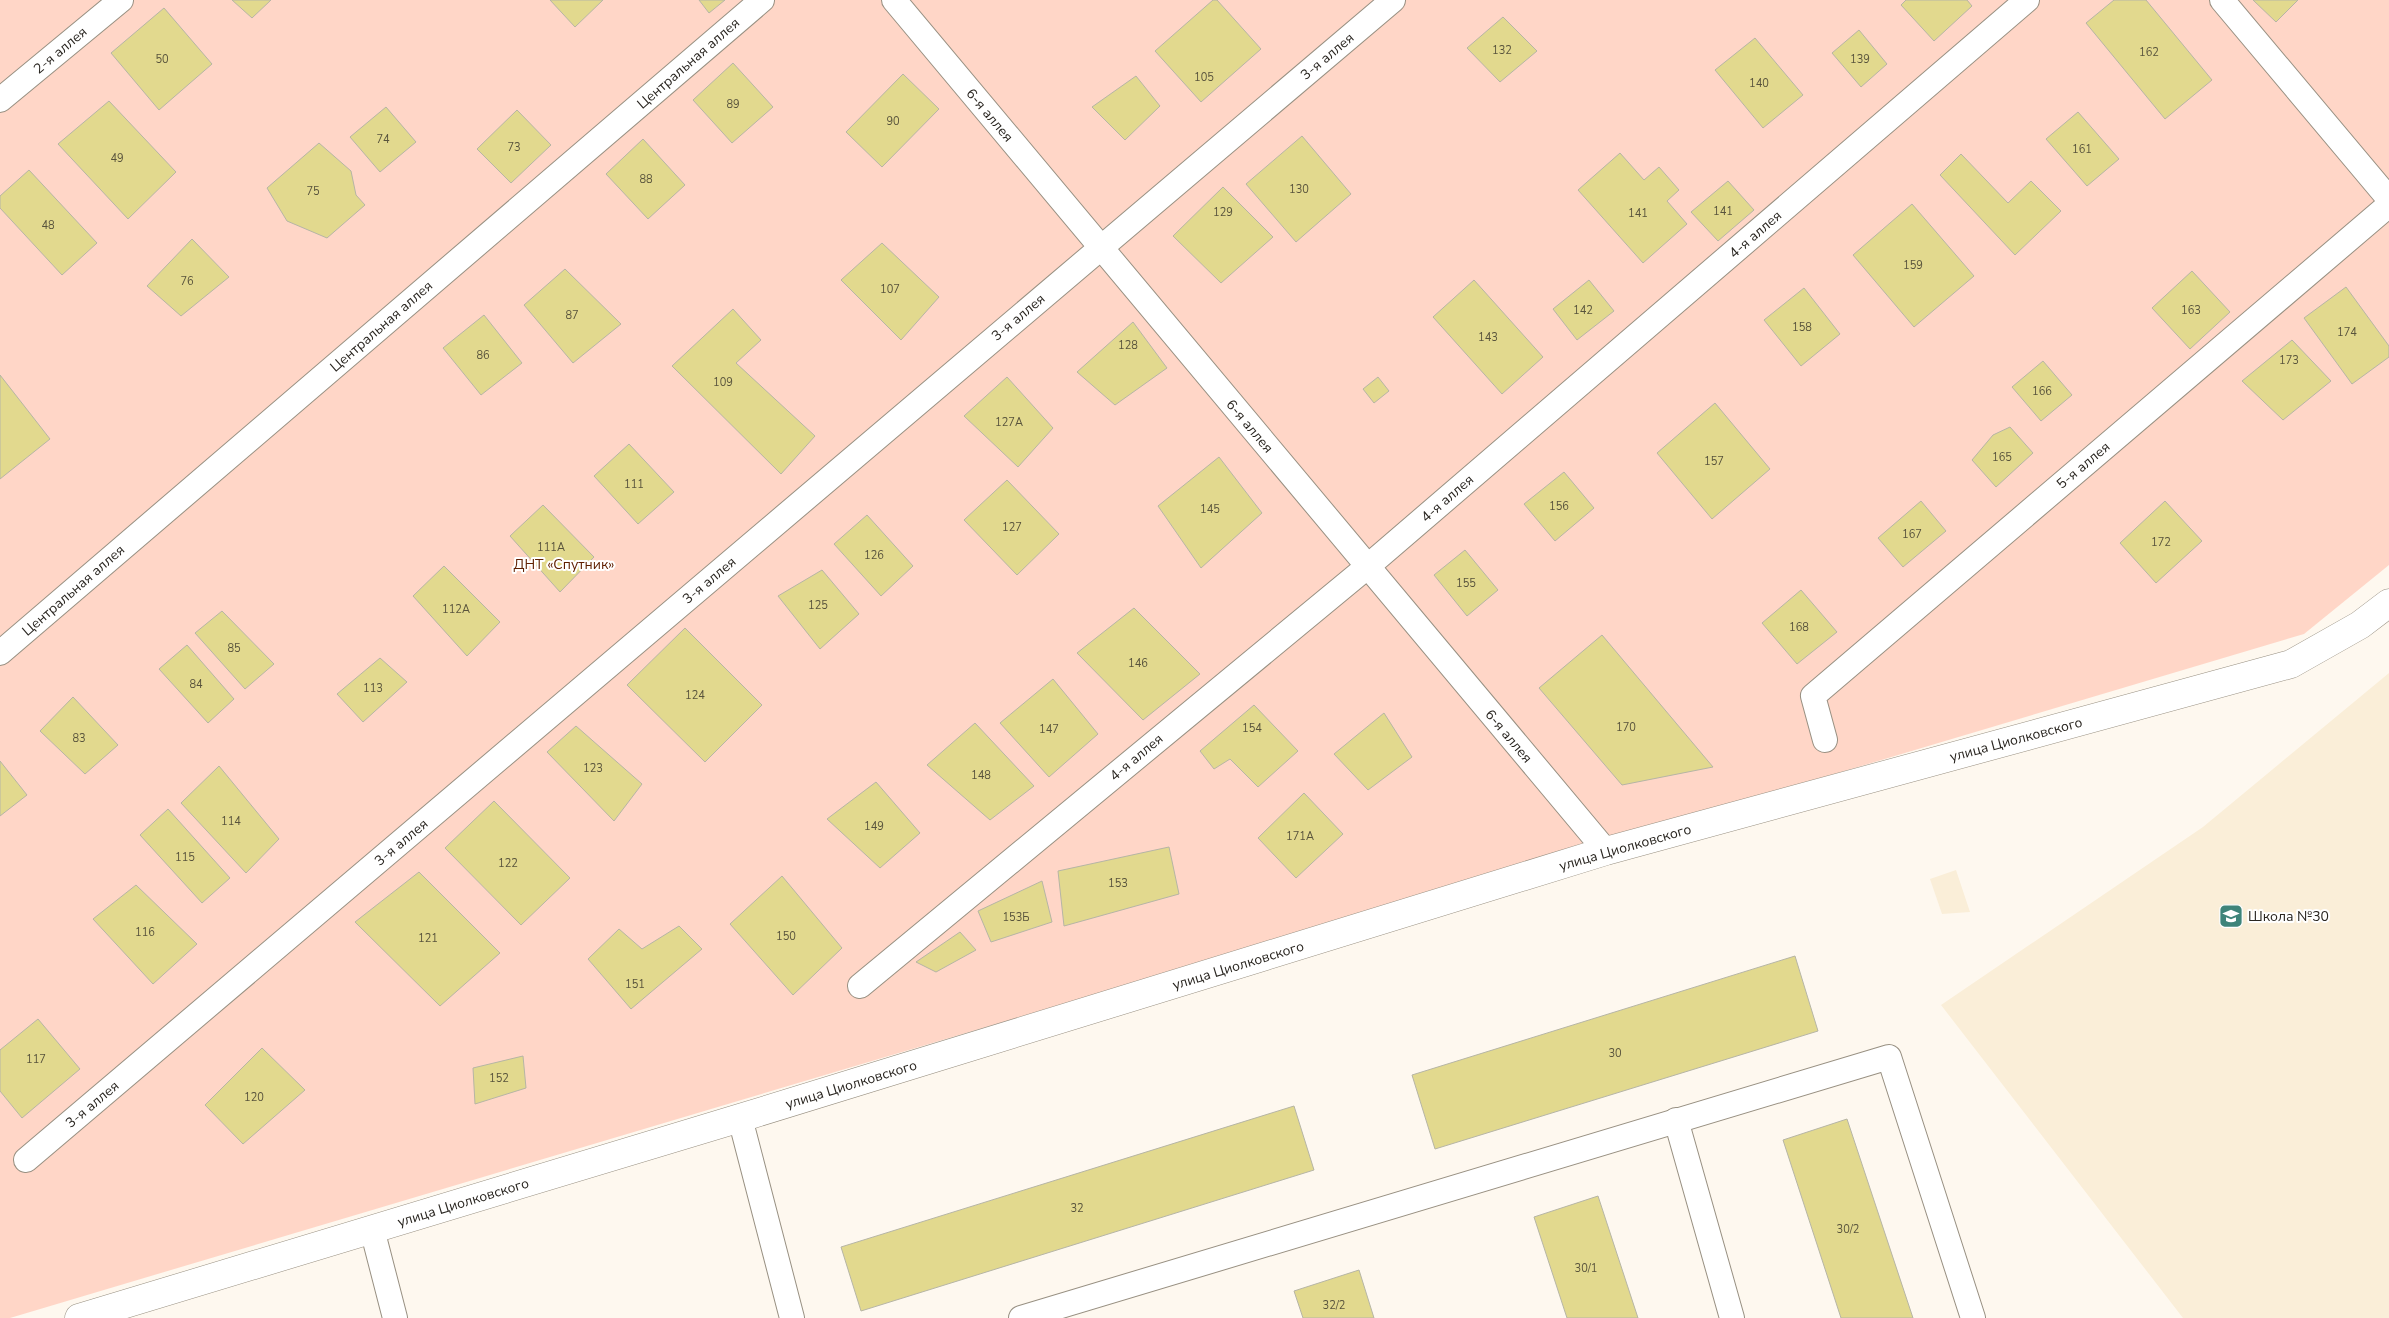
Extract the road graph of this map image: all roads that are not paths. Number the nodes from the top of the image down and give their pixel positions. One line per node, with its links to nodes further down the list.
1 (121, 0): 7 (lane, 2-я аллея)
2 (762, 0): 13 (lane, Центральная аллея)
3 (894, 0): 10 (lane, 6-я аллея)
4 (1393, 0): 10 (lane, 3-я аллея)
5 (2027, 0): 11 (lane, 4-я аллея)
6 (2222, 0): 8 (lane)
7 (0, 100)
8 (2389, 199)
9 (2389, 205): 14 (lane, 5-я аллея)
10 (1101, 247): 11 (lane, 6-я аллея); 19 (lane, 3-я аллея)
11 (1367, 567): 15 (lane, 6-я аллея); 16 (lane, 4-я аллея)
12 (2389, 603): 15 (street, улица Циолковского)
13 (0, 653)
14 (1825, 740)
15 (1606, 851): 17 (street, улица Циолковского)
16 (860, 986)
17 (740, 1118): 20 (street, улица Циолковского); 23 (lane)
18 (1676, 1120): 24 (lane); 25 (lane); 26 (lane)
19 (26, 1160)
20 (372, 1229): 21 (street, улица Циолковского); 22 (lane)
21 (79, 1318)
22 (395, 1318)
23 (792, 1318)
24 (1021, 1318)
25 (1732, 1318)
26 (1973, 1318)

